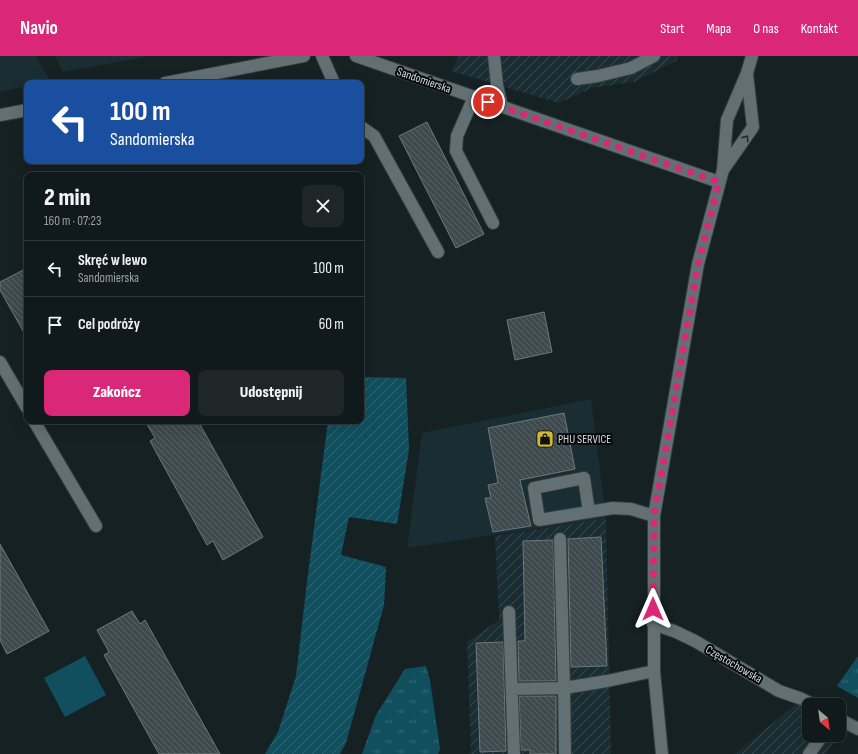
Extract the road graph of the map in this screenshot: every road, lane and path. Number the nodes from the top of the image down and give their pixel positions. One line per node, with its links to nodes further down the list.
1 (304, 56): 8 (street)
2 (322, 56): 9 (street)
3 (356, 56): 11 (street, Sandomierska)
4 (494, 56): 12 (street)
5 (654, 56): 10 (street)
6 (752, 56): 7 (street)
7 (747, 73): 16 (street); 16 (street, one-way to 7)
8 (180, 80)
9 (333, 80)
10 (576, 80)
11 (474, 97): 12 (street, Sandomierska); 18 (street)
12 (502, 107): 17 (street, Sandomierska)
13 (24, 111): 14 (street)
14 (0, 115)
15 (364, 129): 19 (street)
16 (723, 170): 17 (street)
17 (719, 182): 24 (street)
18 (492, 222)
19 (438, 252)
20 (0, 362): 21 (street)
21 (24, 403)
22 (36, 424): 25 (street)
23 (589, 512): 23 (street); 24 (street)
24 (654, 516): 28 (street)
25 (96, 526)
26 (560, 539): 30 (street)
27 (509, 612): 31 (street)
28 (653, 624): 29 (street); 32 (street, Częstochowska)
29 (654, 671): 30 (street); 38 (street)
30 (564, 688): 31 (street); 37 (street)
31 (512, 689): 36 (street)
32 (802, 699)
33 (846, 723): 34 (street)
34 (858, 729)
35 (818, 742): 39 (street)
36 (514, 754)
37 (565, 754)
38 (662, 754)
39 (809, 754)

